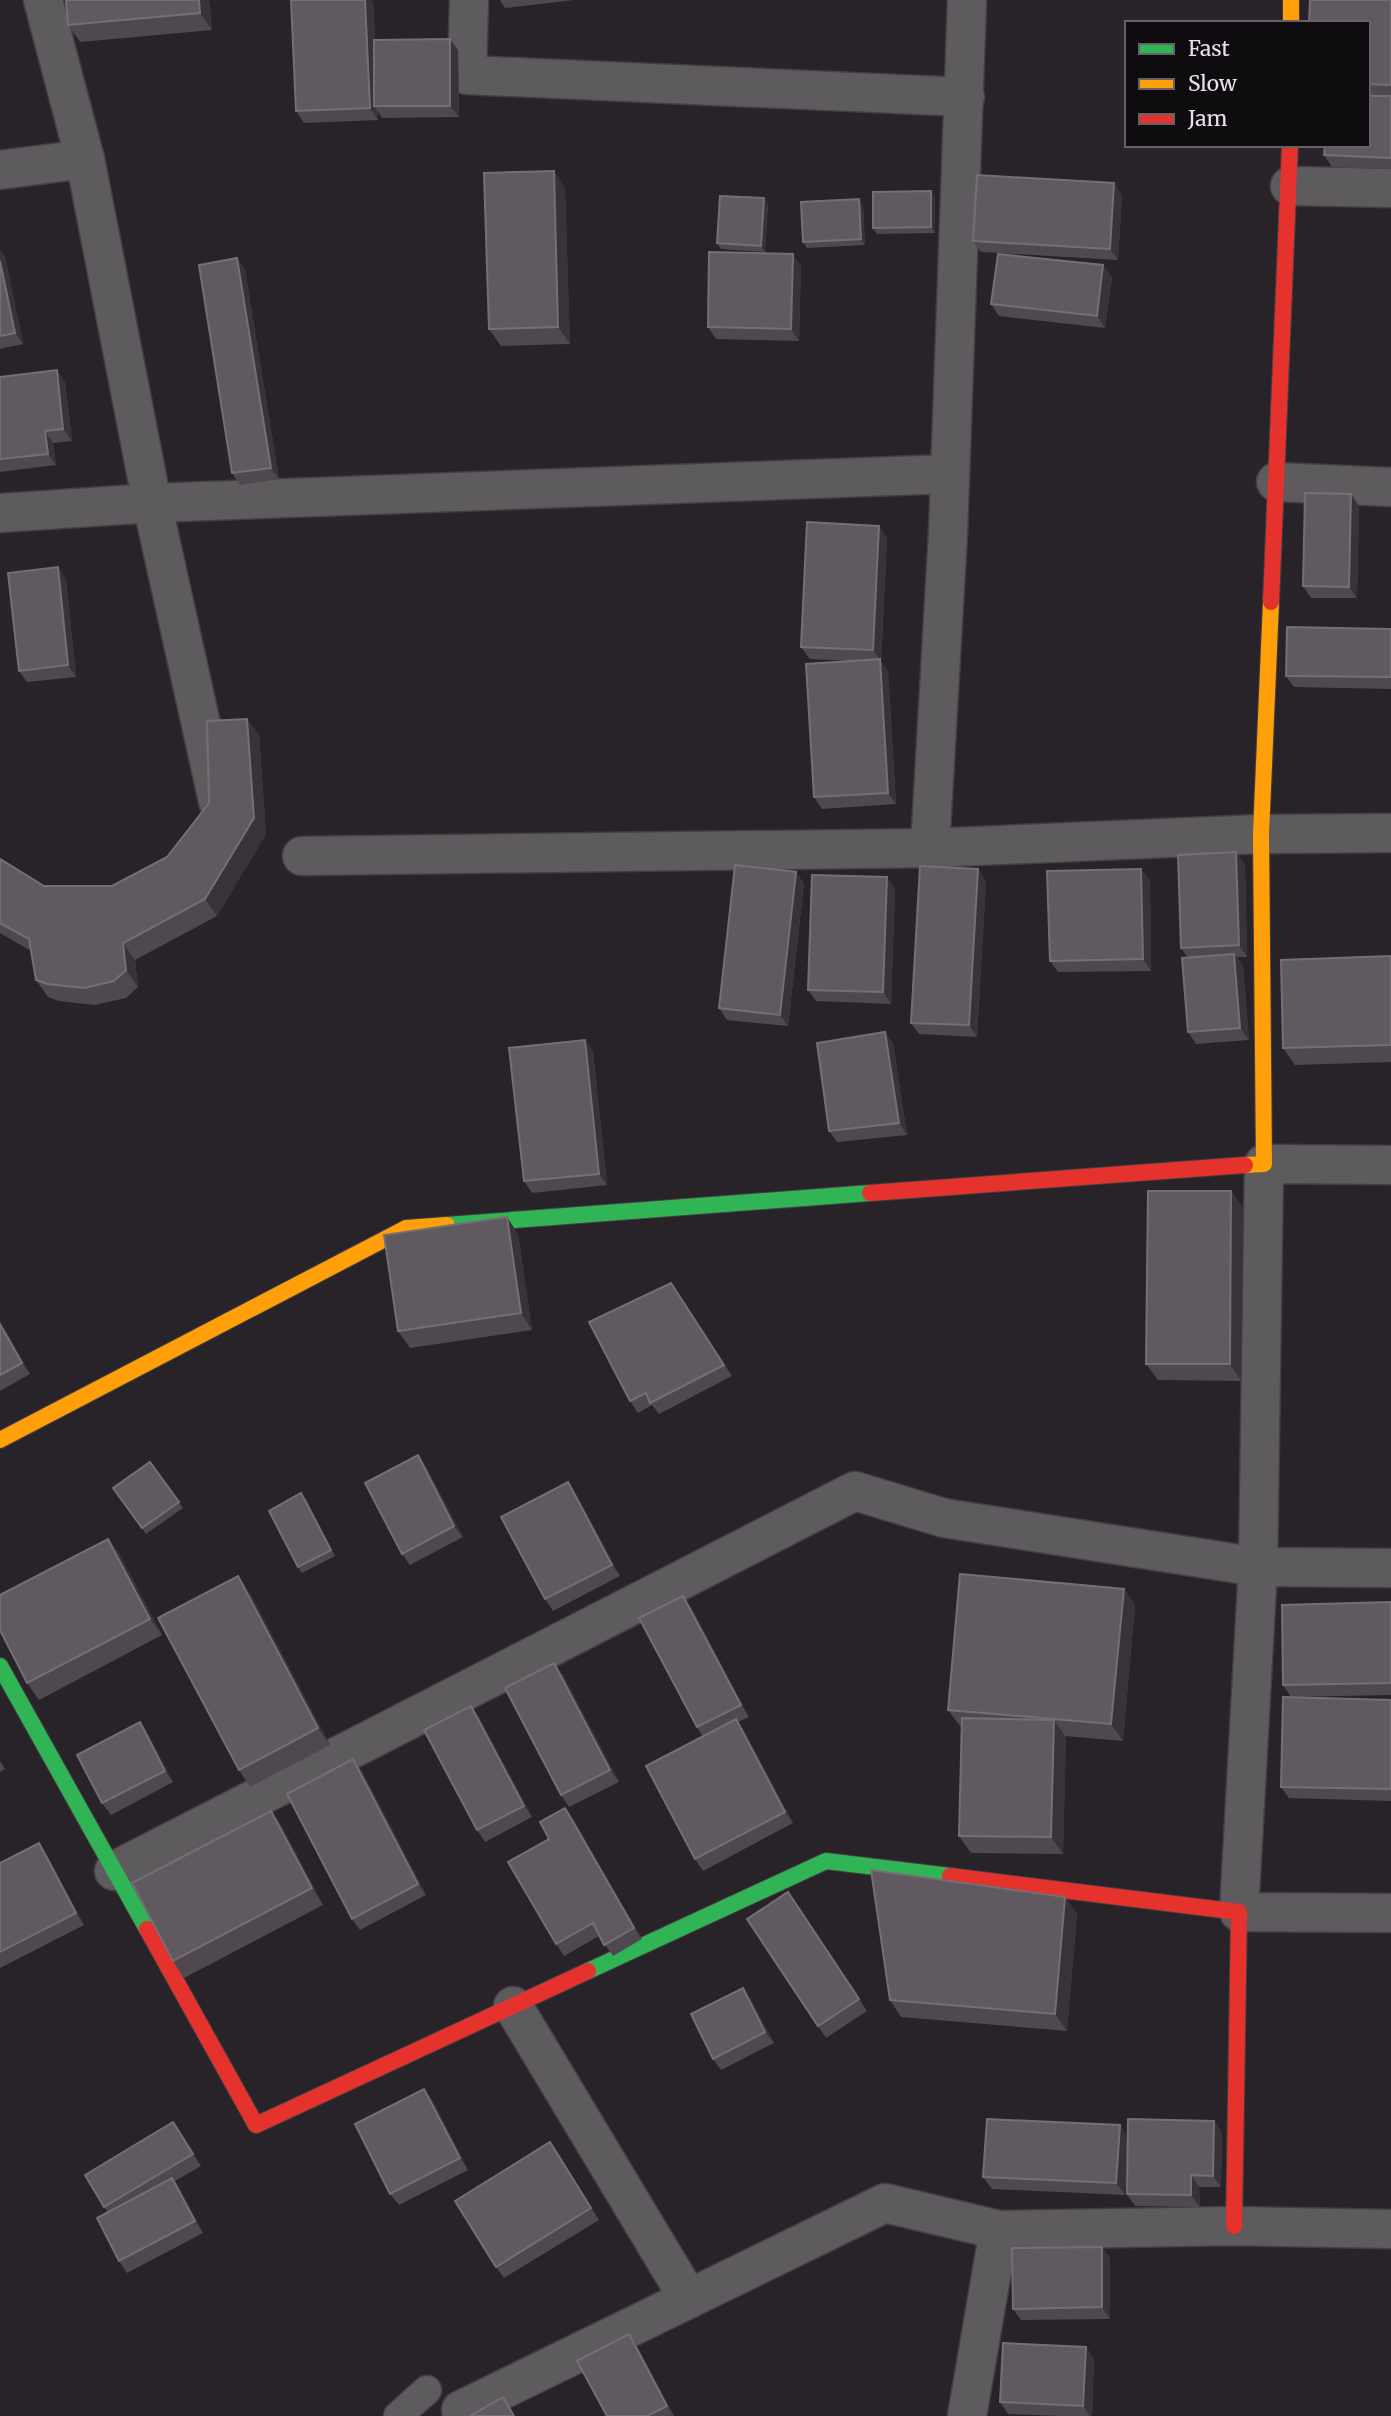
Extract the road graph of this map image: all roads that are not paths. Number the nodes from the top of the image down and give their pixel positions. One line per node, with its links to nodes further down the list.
1 (43, 0): 8 (street)
2 (469, 0): 6 (street)
3 (967, 0): 6 (street)
4 (1292, 0): 5 (street)
5 (1291, 21)
6 (965, 97): 12 (street)
7 (1290, 147): 10 (street)
8 (85, 159): 9 (street); 15 (street)
9 (0, 170)
10 (1290, 186): 11 (street); 13 (street)
11 (1391, 188)
12 (950, 474): 15 (street); 20 (street)
13 (1276, 482): 14 (street); 19 (street)
14 (1391, 487)
15 (152, 503): 16 (street); 17 (street)
16 (0, 513)
17 (218, 801)
18 (1391, 833): 19 (street)
19 (1261, 834): 20 (street); 22 (street)
20 (930, 848): 21 (street)
21 (302, 856)
22 (1264, 1164): 23 (street); 24 (street); 25 (street)
23 (1391, 1165)
24 (0, 1440)
25 (1258, 1567): 26 (street); 28 (street); 29 (street)
26 (1391, 1568)
27 (0, 1666): 28 (street)
28 (114, 1871): 31 (street)
29 (1239, 1912): 30 (street); 31 (street); 32 (street)
30 (1391, 1913)
31 (513, 2006): 35 (street)
32 (1234, 2226): 33 (street); 34 (street)
33 (1391, 2228)
34 (999, 2230): 35 (street); 39 (street)
35 (690, 2299): 37 (street)
36 (427, 2390): 38 (lane)
37 (461, 2410)
38 (398, 2416)
39 (967, 2416)

